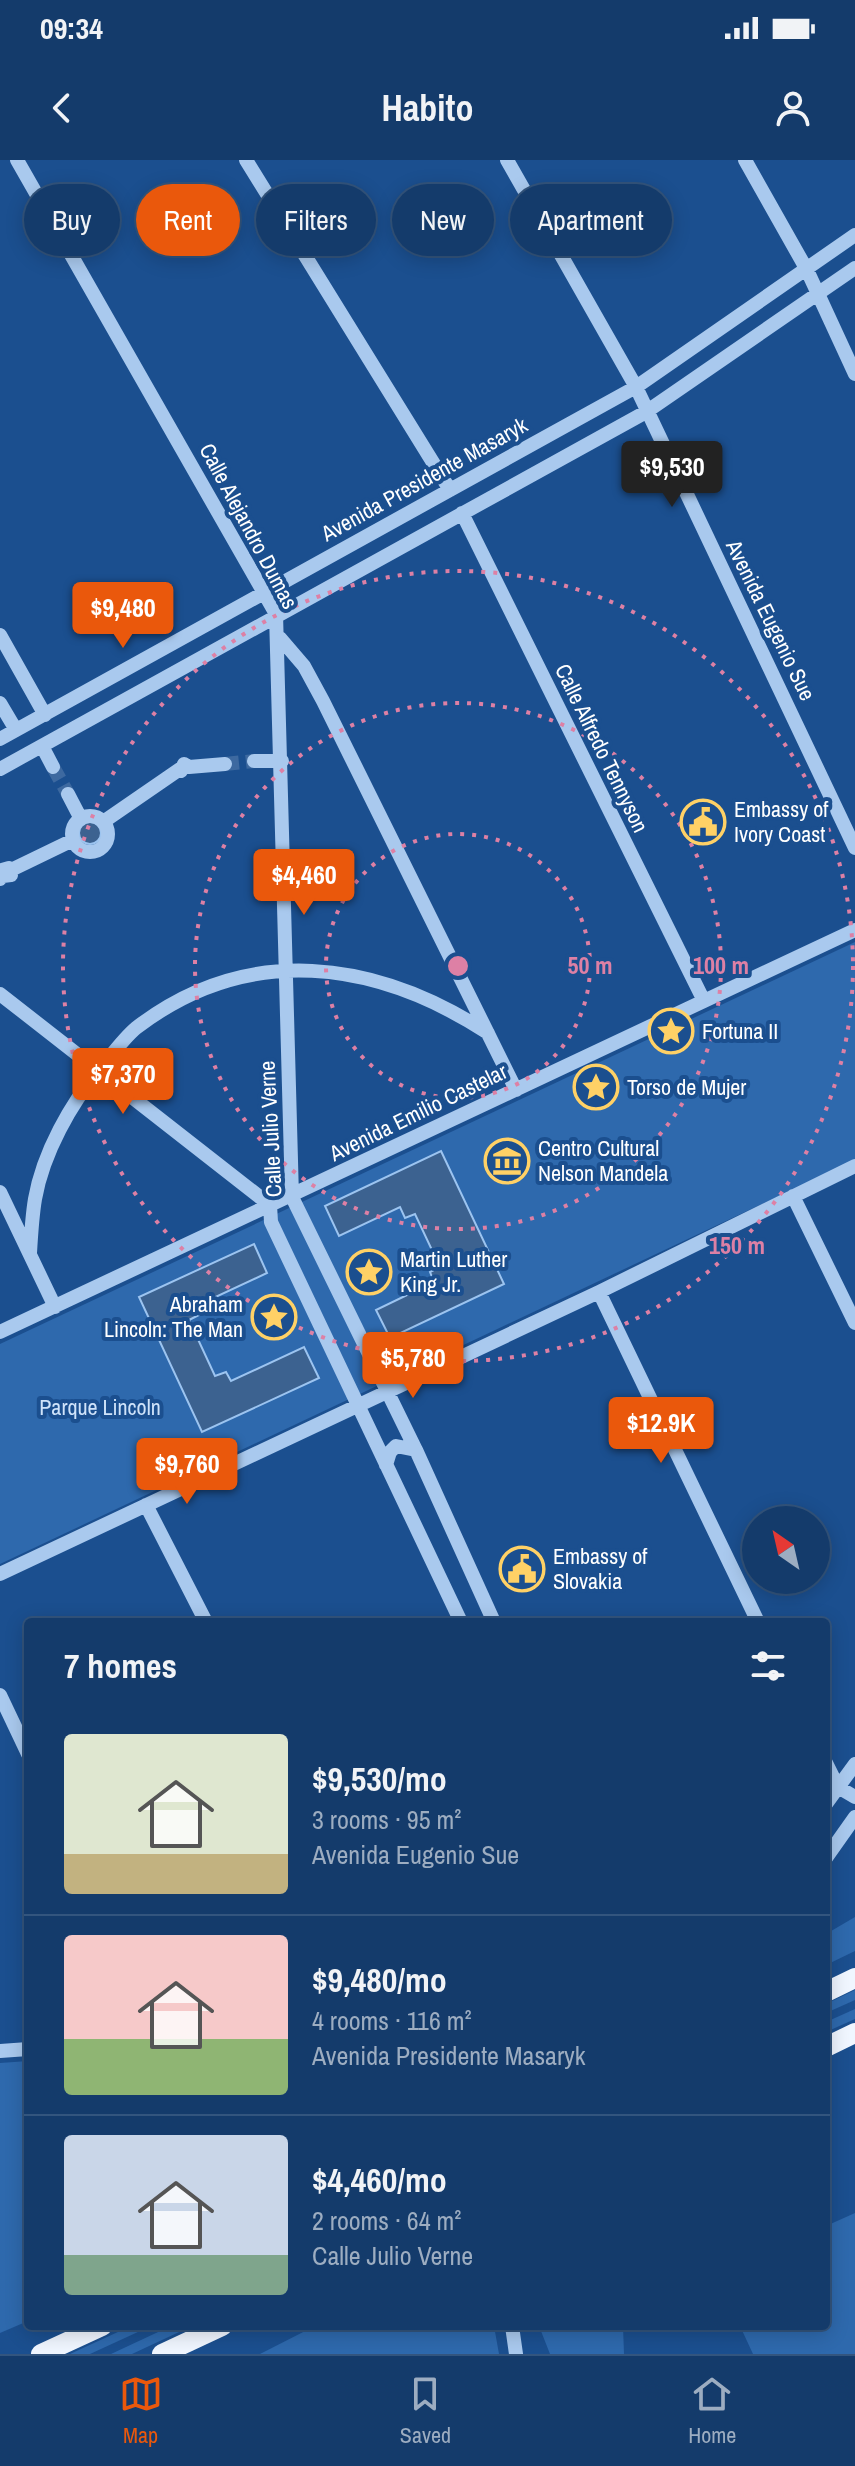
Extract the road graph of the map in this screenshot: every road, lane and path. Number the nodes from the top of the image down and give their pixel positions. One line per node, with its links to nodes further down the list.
1 (17, 160): 14 (street, Calle Alejandro Dumas)
2 (246, 160): 12 (street)
3 (507, 160): 10 (street, Avenida Eugenio Sue)
4 (745, 160): 7 (street)
5 (855, 235): 7 (street, Avenida Presidente Masaryk)
6 (855, 268): 8 (street)
7 (807, 270): 8 (street); 10 (street, Avenida Presidente Masaryk)
8 (818, 294): 9 (street); 11 (street)
9 (855, 374)
10 (636, 387): 11 (street, Avenida Eugenio Sue); 12 (street, Avenida Presidente Masaryk)
11 (646, 412): 13 (street); 32 (street, Avenida Eugenio Sue)
12 (450, 490): 14 (street, Avenida Presidente Masaryk)
13 (462, 513): 15 (street); 37 (street, Calle Alfredo Tennyson)
14 (264, 593): 15 (street, Calle Alejandro Dumas); 19 (street, Avenida Presidente Masaryk)
15 (276, 614): 17 (street, Calle Alejandro Dumas); 22 (street)
16 (0, 635): 19 (street)
17 (280, 638): 24 (street, Calle Julio Verne); 38 (street, Calle Alejandro Dumas)
18 (0, 703): 20 (street)
19 (45, 715): 20 (street, Avenida Presidente Masaryk)
20 (16, 730): 21 (street, Avenida Presidente Masaryk)
21 (0, 739)
22 (42, 746): 26 (street); 27 (street)
23 (254, 761): 24 (street)
24 (282, 761): 35 (street, Calle Julio Verne)
25 (225, 764): 30 (street)
26 (53, 767)
27 (0, 769)
28 (68, 794): 29 (street)
29 (81, 819): 30 (street); 31 (street)
30 (103, 822): 31 (street)
31 (73, 840): 33 (street)
32 (855, 848)
33 (4, 875)
34 (855, 930): 37 (street, Avenida Emilio Castelar)
35 (286, 970): 38 (street); 39 (street); 44 (street, Calle Julio Verne)
36 (0, 994): 39 (street)
37 (704, 1001): 40 (street, Avenida Emilio Castelar)
38 (488, 1033): 40 (street, Calle Alejandro Dumas)
39 (97, 1072): 45 (street); 46 (street)
40 (516, 1090): 44 (street, Avenida Emilio Castelar)
41 (855, 1166): 43 (street)
42 (0, 1192): 46 (street)
43 (793, 1196): 47 (street); 49 (street)
44 (292, 1197): 45 (street, Avenida Emilio Castelar); 51 (street, Calle Julio Verne)
45 (270, 1205): 48 (street, Avenida Emilio Castelar); 52 (street, Calle Julio Verne)
46 (30, 1253): 48 (street)
47 (599, 1292): 51 (street); 60 (street)
48 (55, 1307): 50 (street, Avenida Emilio Castelar)
49 (855, 1323)
50 (0, 1332)
51 (387, 1389): 52 (street); 53 (street, Calle Julio Verne)
52 (357, 1404): 54 (street, Calle Julio Verne); 55 (street)
53 (416, 1450): 54 (street); 59 (street, Calle Julio Verne)
54 (386, 1465): 58 (street, Calle Julio Verne)
55 (146, 1505): 56 (street); 57 (street)
56 (0, 1574)
57 (204, 1618)
58 (459, 1618)
59 (492, 1618)
60 (756, 1618)
61 (0, 1695): 62 (street)
62 (24, 1746)
63 (855, 1764): 65 (street)
64 (830, 1771): 65 (street)
65 (838, 1787): 66 (street); 67 (street)
66 (855, 1797)
67 (830, 1798)
68 (855, 1817): 69 (street)
69 (830, 1852)
70 (855, 1978): 71 (main road)
71 (830, 1990)
72 (855, 2033): 73 (main road)
73 (830, 2045)
74 (24, 2049): 75 (street)
75 (0, 2051)
76 (93, 2330): 79 (main road)
77 (213, 2330): 80 (main road)
78 (513, 2330): 81 (street)
79 (41, 2354)
80 (162, 2354)
81 (516, 2354)

